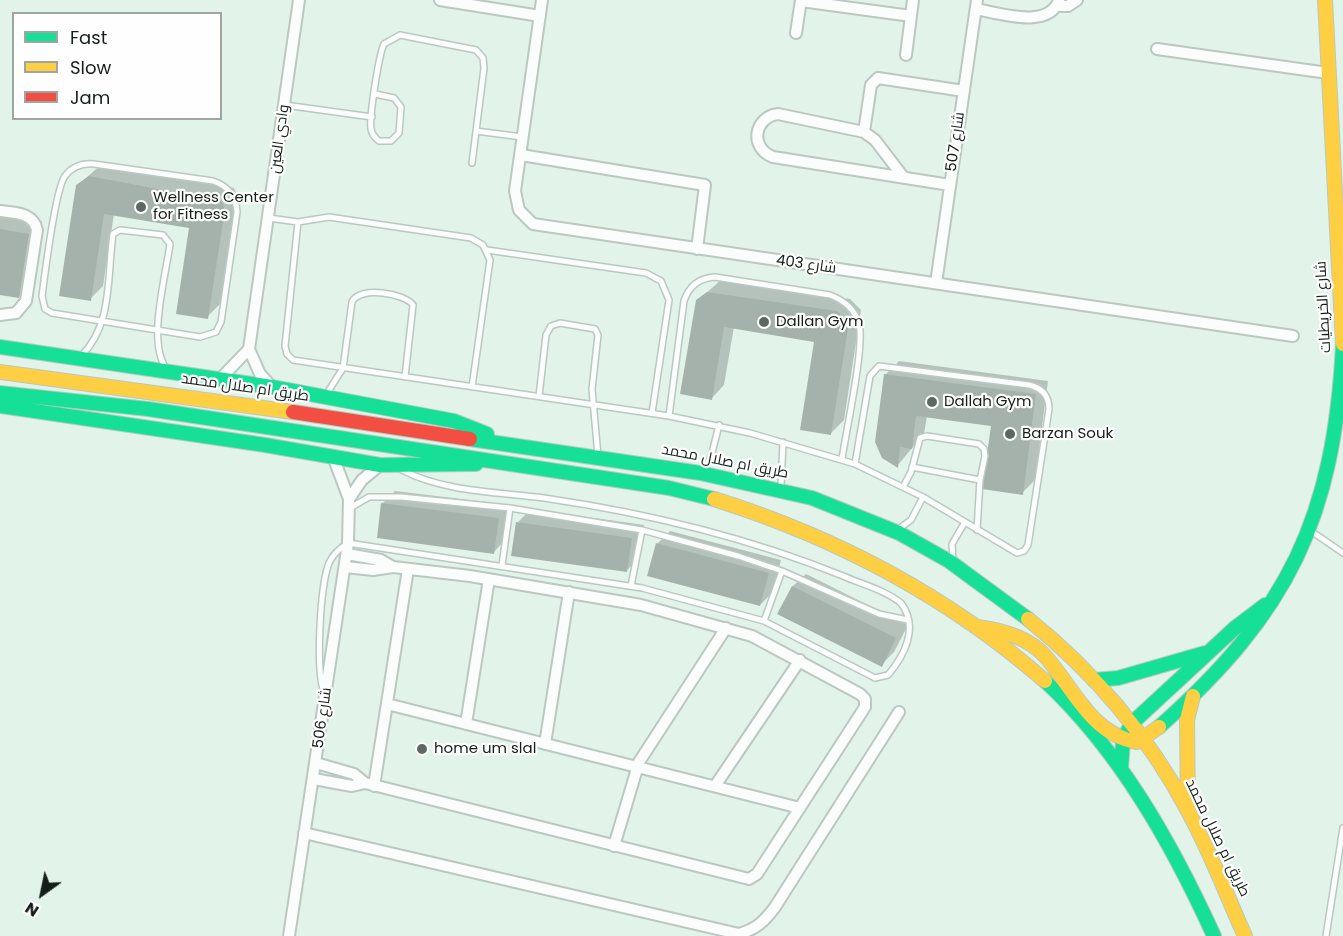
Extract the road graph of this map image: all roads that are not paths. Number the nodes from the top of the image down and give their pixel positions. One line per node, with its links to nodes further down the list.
1 (299, 0): 18 (street, وادي العين)
2 (440, 0): 10 (street)
3 (543, 0): 10 (street, شارع 403)
4 (801, 0): 11 (street); 12 (street)
5 (913, 0): 11 (street)
6 (1077, 0): 8 (street)
7 (1325, 0): 15 (street, شارع الخريطيات)
8 (1058, 3): 9 (street)
9 (976, 4): 16 (street, شارع 507)
10 (540, 16): 22 (street, شارع 403)
11 (911, 16): 14 (street)
12 (796, 33)
13 (1157, 49): 15 (street)
14 (906, 55)
15 (1328, 73): 37 (street, شارع الخريطيات)
16 (964, 91): 21 (street); 26 (street, شارع 507)
17 (375, 94): 19 (lane); 19 (lane); 20 (lane)
18 (285, 105): 19 (lane); 28 (street, وادي العين)
19 (372, 117)
20 (476, 131): 22 (lane); 24 (lane)
21 (864, 132): 25 (street); 25 (street)
22 (523, 137): 23 (street, شارع 403)
23 (520, 155): 30 (street, شارع 403); 30 (street)
24 (472, 163)
25 (904, 178): 26 (street)
26 (950, 185): 32 (street, شارع 507)
27 (0, 211): 33 (street)
28 (269, 218): 29 (lane); 39 (street, وادي العين)
29 (298, 222): 31 (lane); 41 (lane)
30 (697, 249): 32 (street, شارع 403)
31 (487, 250): 47 (lane); 53 (lane)
32 (936, 284): 36 (street, شارع 403)
33 (0, 315)
34 (103, 322): 35 (lane); 35 (lane); 35 (lane); 40 (lane)
35 (158, 331): 42 (lane)
36 (1293, 336)
37 (1343, 339): 58 (street, شارع الخريطيات)
38 (0, 347): 40 (street)
39 (249, 349): 45 (street); 46 (street)
40 (78, 358): 42 (street)
41 (344, 368): 44 (lane); 44 (lane); 50 (lane)
42 (170, 371): 45 (street)
43 (0, 372): 56 (street, طريق ام صلال محمد)
44 (405, 377): 47 (lane)
45 (221, 378): 46 (street)
46 (272, 387): 50 (street)
47 (472, 387): 49 (lane)
48 (0, 393): 62 (street)
49 (539, 396): 51 (lane); 51 (lane)
50 (325, 397): 56 (street)
51 (592, 404): 53 (lane); 59 (lane)
52 (0, 406): 60 (street)
53 (652, 413): 54 (lane)
54 (669, 416): 55 (lane); 61 (lane)
55 (719, 425): 57 (lane); 66 (lane)
56 (497, 441): 59 (street, طريق ام صلال محمد)
57 (783, 442): 61 (lane); 69 (lane)
58 (1339, 444): 77 (street, شارع الخريطيات)
59 (598, 456): 66 (street, طريق ام صلال محمد)
60 (334, 459): 64 (street); 71 (street, شارع 506)
61 (842, 459): 63 (lane)
62 (494, 460): 64 (street); 92 (street)
63 (855, 464): 68 (lane); 75 (lane)
64 (387, 465): 71 (street); 90 (lane)
65 (912, 467): 67 (lane); 67 (lane); 68 (lane)
66 (700, 473): 69 (street, طريق ام صلال محمد)
67 (980, 480): 75 (lane)
68 (903, 487): 70 (lane)
69 (781, 488): 76 (street, طريق ام صلال محمد)
70 (923, 497): 73 (lane); 76 (lane)
71 (349, 504): 72 (lane); 78 (street, شارع 506)
72 (510, 508): 74 (lane); 80 (lane)
73 (965, 522): 75 (lane); 83 (lane)
74 (642, 530): 85 (lane); 87 (lane)
75 (976, 530)
76 (893, 531): 83 (street, طريق ام صلال محمد)
77 (1311, 531): 79 (lane); 89 (street, شارع الخريطيات)
78 (348, 549): 80 (lane); 81 (street, شارع 506); 82 (street); 98 (lane)
79 (1343, 553)
80 (502, 565): 87 (lane)
81 (345, 567): 82 (street); 98 (street, شارع 506)
82 (393, 567): 84 (street)
83 (957, 568): 96 (street, طريق ام صلال محمد)
84 (408, 569): 86 (street); 99 (street)
85 (782, 571): 90 (lane); 91 (lane)
86 (489, 579): 88 (street); 101 (street)
87 (631, 586): 91 (lane)
88 (569, 592): 93 (street); 105 (street)
89 (1273, 600): 94 (street, شارع الخريطيات); 97 (street, شارع الخريطيات)
90 (908, 620): 91 (lane)
91 (764, 621)
92 (975, 627): 104 (street); 108 (street)
93 (726, 628): 95 (street); 107 (street)
94 (1208, 652): 96 (street); 102 (street, شارع الخريطيات)
95 (801, 660): 111 (street); 112 (street)
96 (1094, 680): 102 (street, طريق ام صلال محمد)
97 (1193, 696): 103 (street, شارع الخريطيات); 113 (street)
98 (326, 697): 106 (street, شارع 506)
99 (387, 704): 101 (street); 110 (street)
100 (900, 712): 115 (street)
101 (466, 724): 105 (street)
102 (1131, 724): 103 (street, طريق ام صلال محمد); 104 (street, شارع الخريطيات)
103 (1143, 739): 104 (street); 113 (street, طريق ام صلال محمد)
104 (1123, 741): 108 (street, شارع الخريطيات)
105 (545, 744): 107 (street)
106 (316, 763): 109 (street, شارع 506); 110 (street)
107 (636, 767): 111 (street); 116 (street)
108 (1120, 769): 118 (street)
109 (314, 779): 110 (street); 115 (street, شارع 506)
110 (369, 785): 116 (street)
111 (715, 786): 112 (street)
112 (800, 808): 116 (street)
113 (1188, 808): 119 (street, طريق ام صلال محمد)
114 (1343, 828): 120 (lane)
115 (304, 833): 117 (street, شارع 506)
116 (614, 846)
117 (289, 936)
118 (1214, 936)
119 (1245, 936)
120 (1326, 936)

